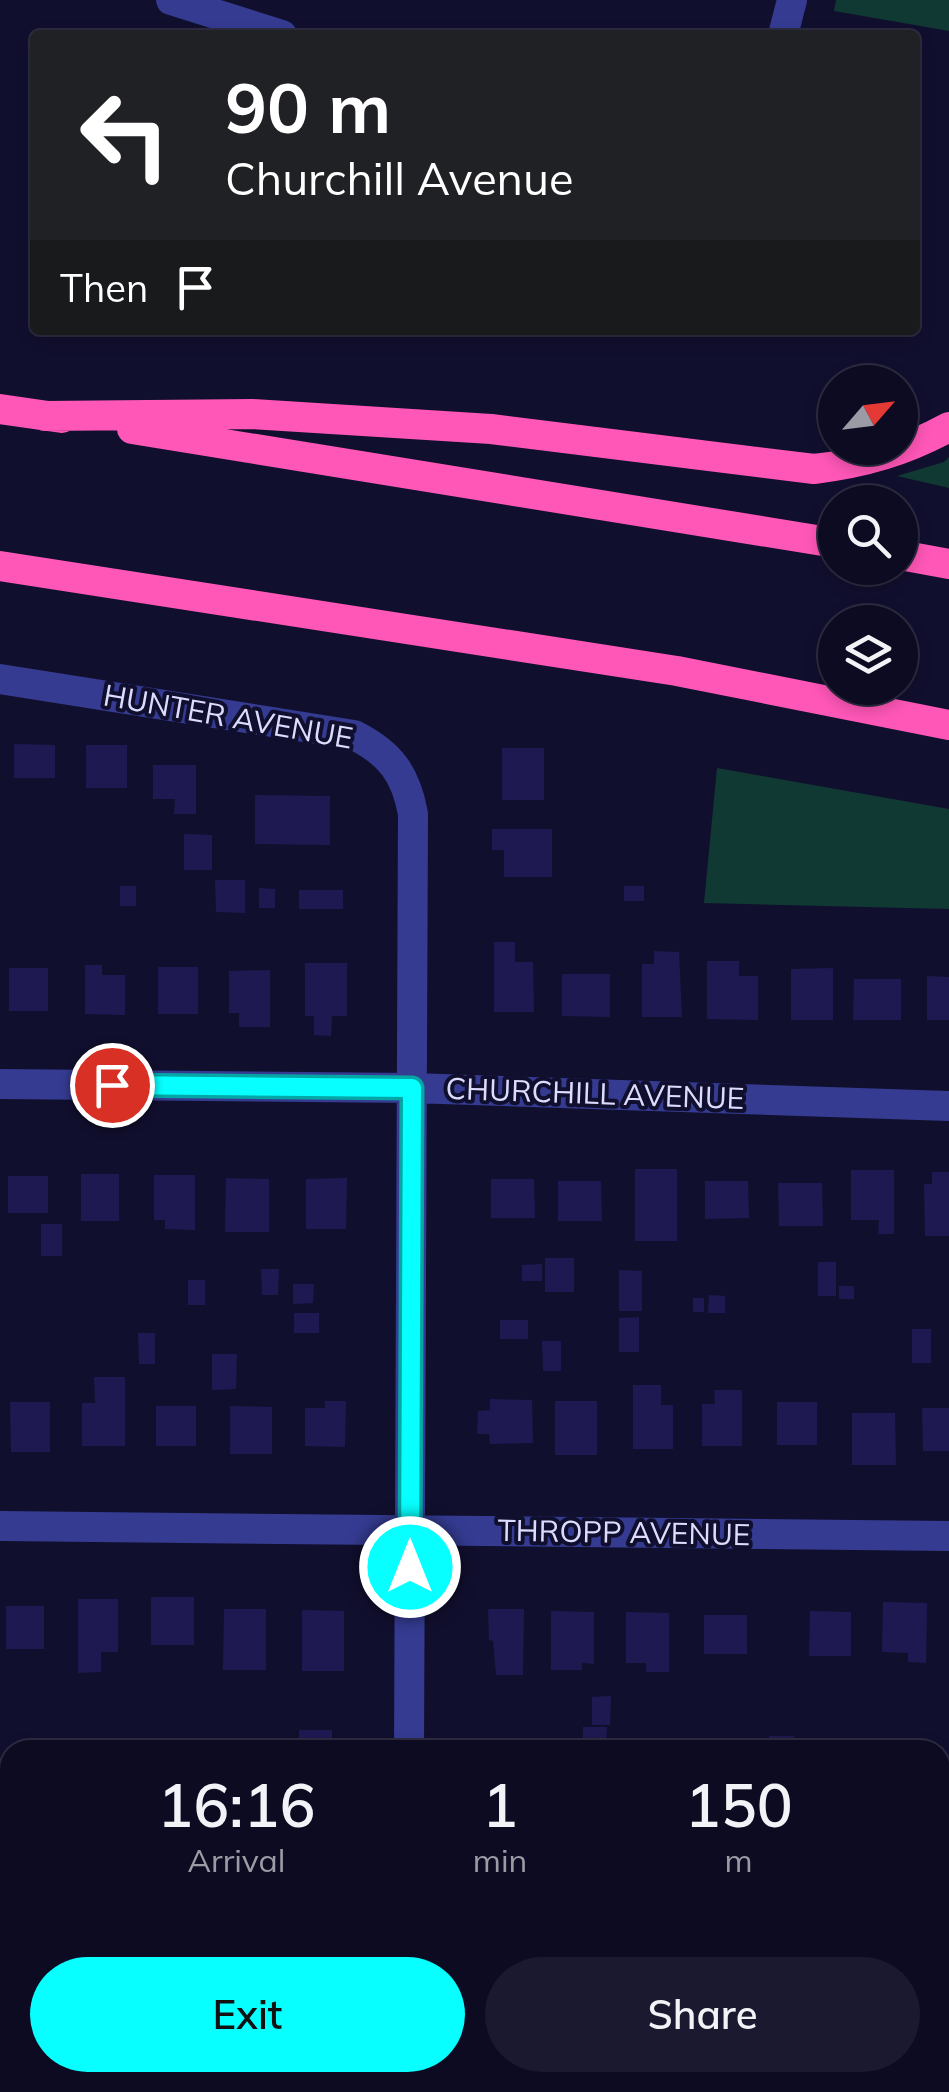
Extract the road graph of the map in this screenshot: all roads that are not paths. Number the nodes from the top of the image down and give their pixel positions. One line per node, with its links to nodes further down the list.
1 (171, 0): 3 (street)
2 (792, 0): 4 (street)
3 (266, 30)
4 (784, 30)
5 (0, 409): 6 (highway)
6 (45, 416): 7 (highway); 8 (highway)
7 (949, 427)
8 (818, 539)
9 (918, 558): 10 (highway)
10 (949, 564)
11 (0, 566): 13 (highway)
12 (0, 679): 15 (street, HUNTER AVENUE)
13 (949, 725)
14 (0, 1084): 15 (street, CHURCHILL AVENUE)
15 (412, 1088): 16 (street, CHURCHILL AVENUE); 18 (street, HUNTER AVENUE)
16 (949, 1106)
17 (0, 1526): 18 (street, THROPP AVENUE)
18 (410, 1530): 19 (street, THROPP AVENUE); 20 (street, HUNTER AVENUE)
19 (949, 1536)
20 (409, 1740)

